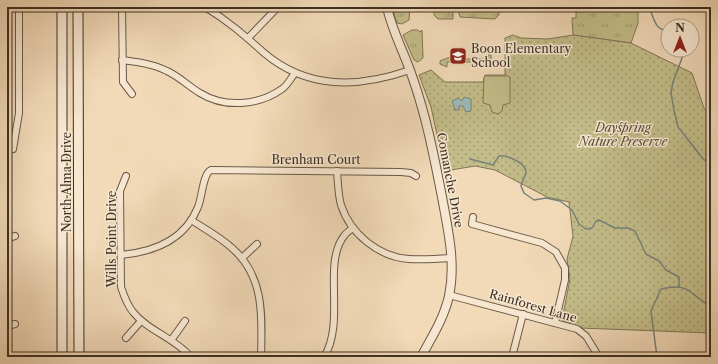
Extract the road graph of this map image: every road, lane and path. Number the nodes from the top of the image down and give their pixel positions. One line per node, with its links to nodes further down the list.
1 (19, 7): 13 (street)
2 (62, 7): 35 (main road, North Alma Drive)
3 (78, 7): 36 (main road, North Alma Drive)
4 (122, 7): 9 (street)
5 (205, 7): 8 (street)
6 (278, 7): 8 (street)
7 (387, 7): 10 (street, Comanche Drive)
8 (249, 37): 11 (street)
9 (122, 60): 11 (street); 12 (street)
10 (410, 70): 11 (street); 25 (street, Comanche Drive)
11 (295, 73)
12 (132, 94)
13 (13, 149)
14 (337, 171): 16 (street, Brenham Court); 18 (street, Brenham Court); 19 (street)
15 (126, 176): 23 (street, Wills Point Drive)
16 (416, 176)
17 (473, 217): 30 (street)
18 (191, 220): 23 (street); 24 (street)
19 (353, 228): 25 (street); 39 (street)
20 (15, 236): 21 (street)
21 (7, 239)
22 (257, 244): 24 (street)
23 (121, 255): 28 (street, Wills Point Drive)
24 (242, 258): 38 (street)
25 (451, 258): 26 (street, Comanche Drive)
26 (449, 295): 27 (street, Rainforest Lane); 40 (street, Comanche Drive)
27 (523, 314): 30 (street, Rainforest Lane); 41 (street)
28 (141, 321): 33 (street); 34 (street, Wills Point Drive)
29 (185, 321): 34 (street)
30 (555, 323): 42 (street, Rainforest Lane)
31 (15, 324): 32 (street)
32 (7, 326)
33 (126, 338)
34 (172, 339): 37 (street, Wills Point Drive)
35 (62, 357)
36 (79, 357)
37 (191, 357)
38 (261, 357)
39 (324, 357)
40 (421, 357)
41 (512, 357)
42 (599, 357)

